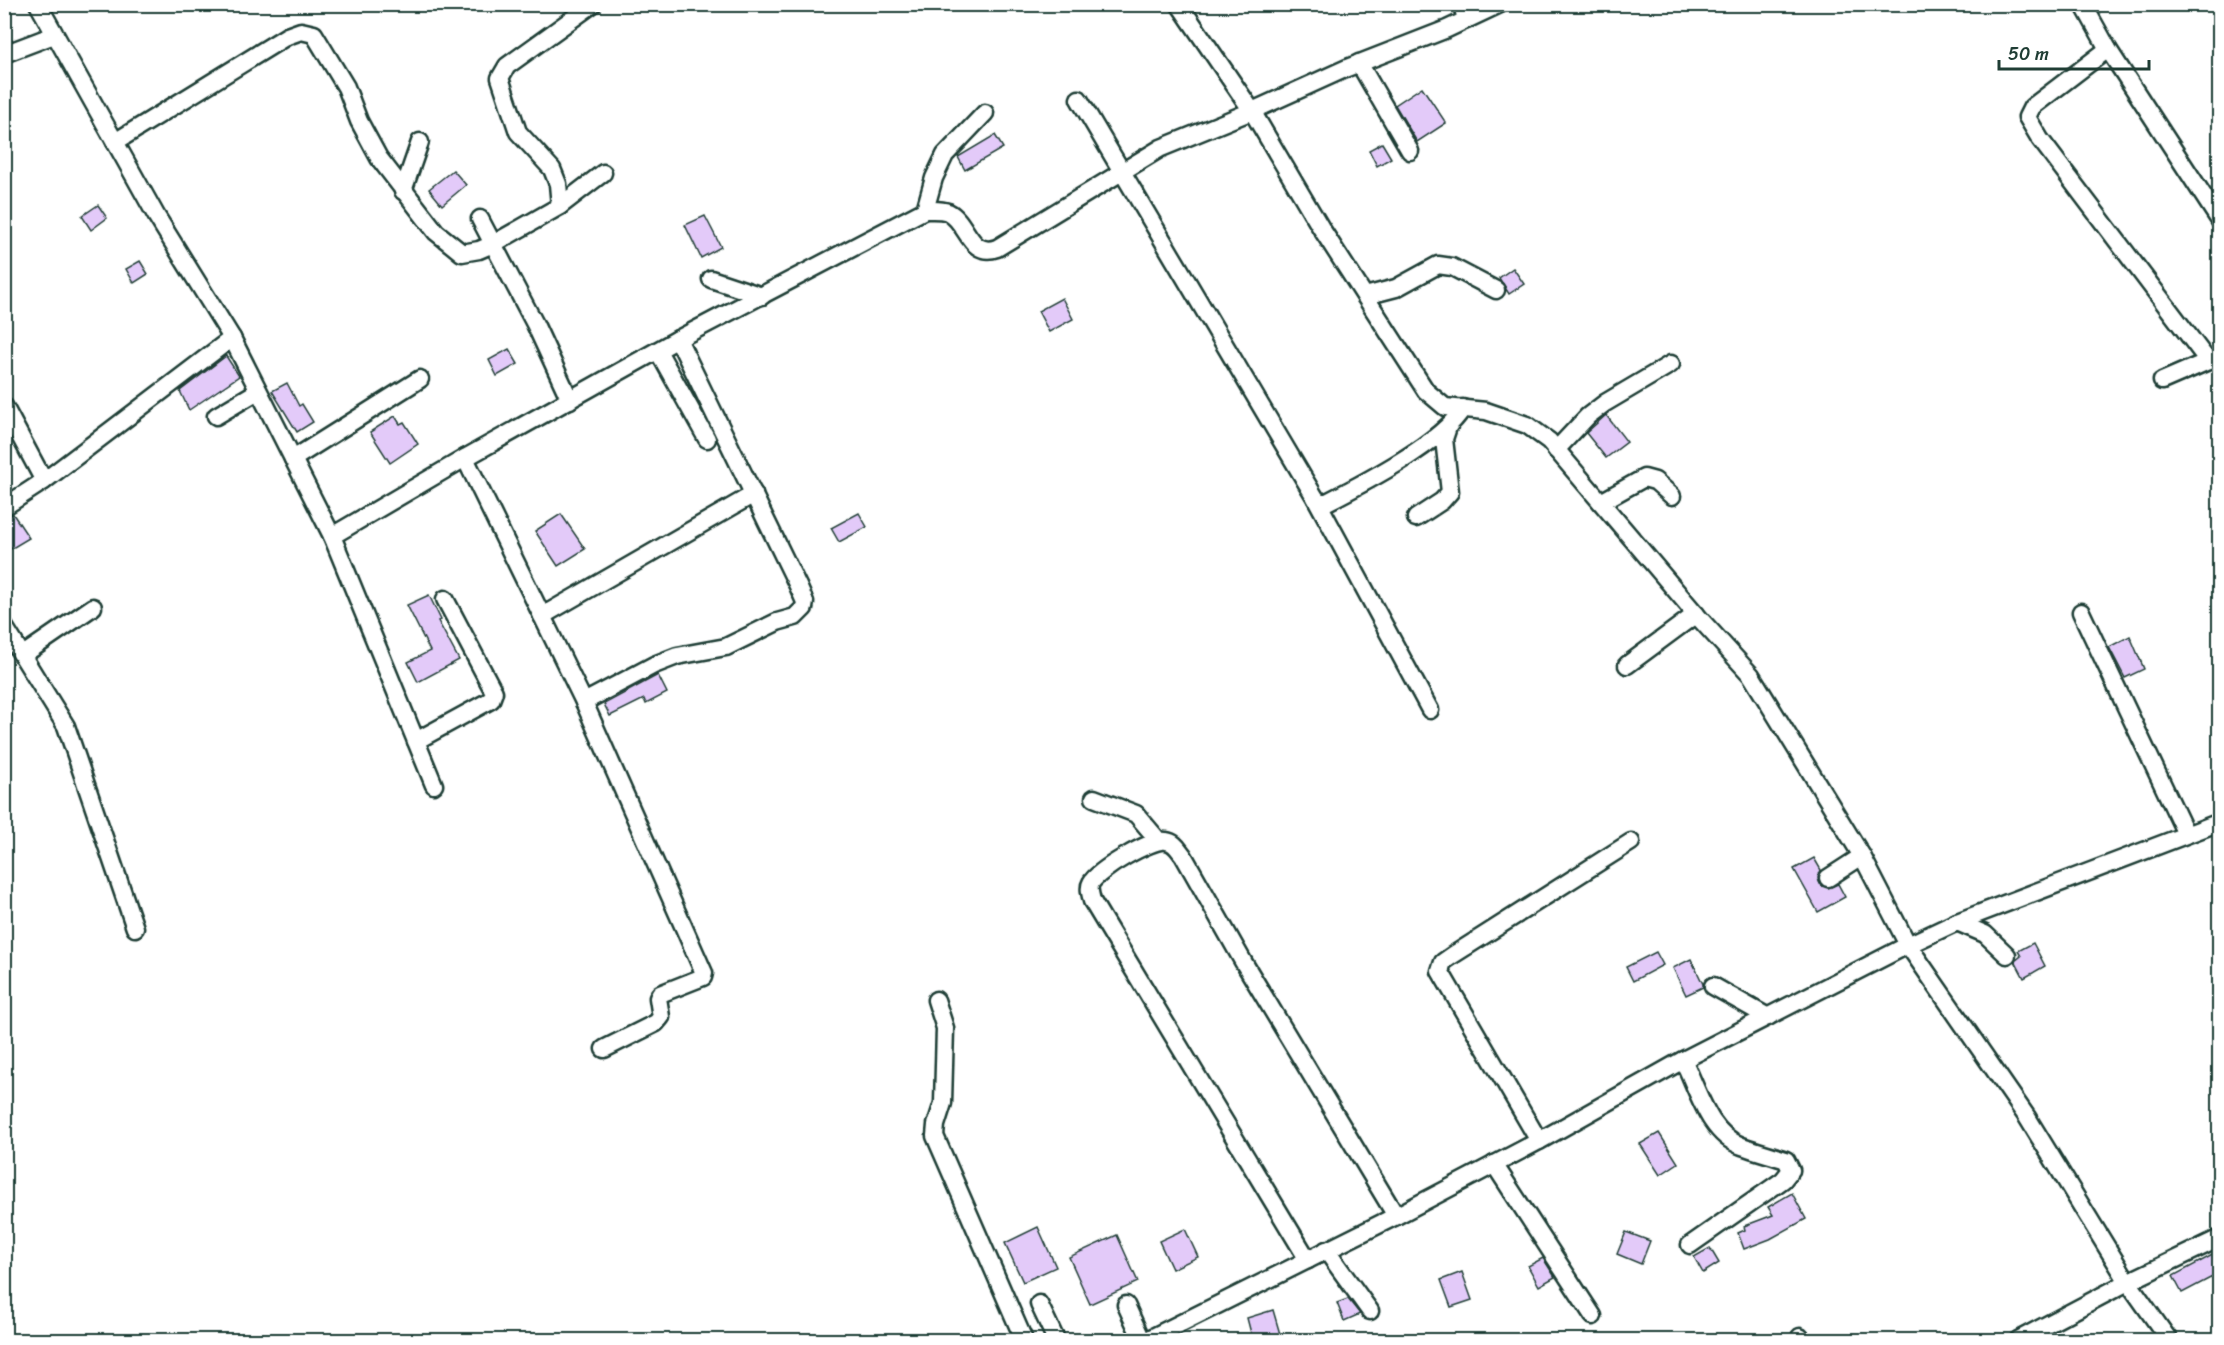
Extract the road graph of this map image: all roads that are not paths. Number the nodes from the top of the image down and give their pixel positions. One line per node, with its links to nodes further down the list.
1 (39, 4): 7 (street)
2 (593, 4): 20 (street)
3 (1179, 4): 12 (street)
4 (1500, 4): 6 (street)
5 (2083, 4): 8 (street)
6 (1464, 12): 10 (street)
7 (54, 35): 9 (street); 14 (street)
8 (2108, 49): 23 (street); 32 (street)
9 (4, 54)
10 (1359, 63): 12 (street); 16 (street)
11 (1079, 99): 17 (street)
12 (1252, 111): 17 (street); 28 (street)
13 (984, 113): 21 (street)
14 (115, 142): 19 (street); 29 (street)
15 (420, 142): 19 (street)
16 (1410, 151)
17 (1121, 172): 21 (street); 49 (street)
18 (603, 173): 20 (street)
19 (403, 190): 24 (street)
20 (560, 206): 24 (street)
21 (925, 210): 27 (street)
22 (480, 219): 24 (street)
23 (2220, 221)
24 (493, 244): 37 (street)
25 (711, 279): 27 (street)
26 (1496, 290): 28 (street)
27 (762, 296): 30 (street)
28 (1365, 296): 39 (street)
29 (232, 338): 36 (street); 46 (street)
30 (678, 339): 31 (street); 47 (street)
31 (658, 351): 37 (street); 42 (street)
32 (2214, 358): 35 (street)
33 (1671, 364): 43 (street)
34 (420, 379): 45 (street)
35 (2162, 381)
36 (258, 391): 40 (street); 45 (street)
37 (570, 400): 44 (street)
38 (4, 406): 46 (street)
39 (1463, 408): 41 (street); 43 (street)
40 (216, 416)
41 (1448, 427): 49 (street); 52 (street)
42 (707, 439)
43 (1556, 450): 50 (street)
44 (465, 458): 53 (street); 58 (street)
45 (293, 459): 53 (street)
46 (44, 481): 51 (street)
47 (754, 494): 58 (street); 62 (street)
48 (1672, 495): 50 (street)
49 (1316, 499): 63 (street)
50 (1601, 502): 57 (street)
51 (4, 507)
52 (1416, 518)
53 (332, 536): 64 (street)
54 (446, 599): 64 (street)
55 (93, 607): 60 (street)
56 (2081, 612): 68 (street)
57 (1696, 614): 61 (street); 71 (street)
58 (542, 616): 62 (street)
59 (4, 626): 60 (street)
60 (23, 655): 74 (street)
61 (1627, 665)
62 (584, 702): 80 (street)
63 (1430, 710)
64 (416, 741): 65 (street)
65 (434, 785)
66 (1094, 798): 69 (street)
67 (2220, 822): 68 (street)
68 (2186, 834): 73 (street)
69 (1158, 840): 84 (street); 88 (street)
70 (1631, 842): 82 (street)
71 (1862, 856): 72 (street); 75 (street)
72 (1828, 878)
73 (1957, 922): 75 (street); 76 (street)
74 (135, 928)
75 (1908, 945): 79 (street); 89 (street)
76 (2007, 955)
77 (1713, 986): 79 (street)
78 (936, 1000): 94 (street)
79 (1768, 1017): 81 (street)
80 (604, 1050)
81 (1683, 1060): 82 (street); 86 (street)
82 (1539, 1141): 83 (street)
83 (1494, 1164): 84 (street); 93 (street)
84 (1396, 1216): 87 (street)
85 (2220, 1238): 89 (street)
86 (1690, 1245)
87 (1326, 1250): 88 (street); 92 (street)
88 (1308, 1260): 97 (street)
89 (2128, 1282): 98 (street); 99 (street)
90 (1039, 1304): 95 (street)
91 (1125, 1305): 96 (street)
92 (1371, 1311)
93 (1593, 1316)
94 (1024, 1341)
95 (1056, 1341)
96 (1142, 1341)
97 (1146, 1341)
98 (2018, 1341)
99 (2169, 1341)

